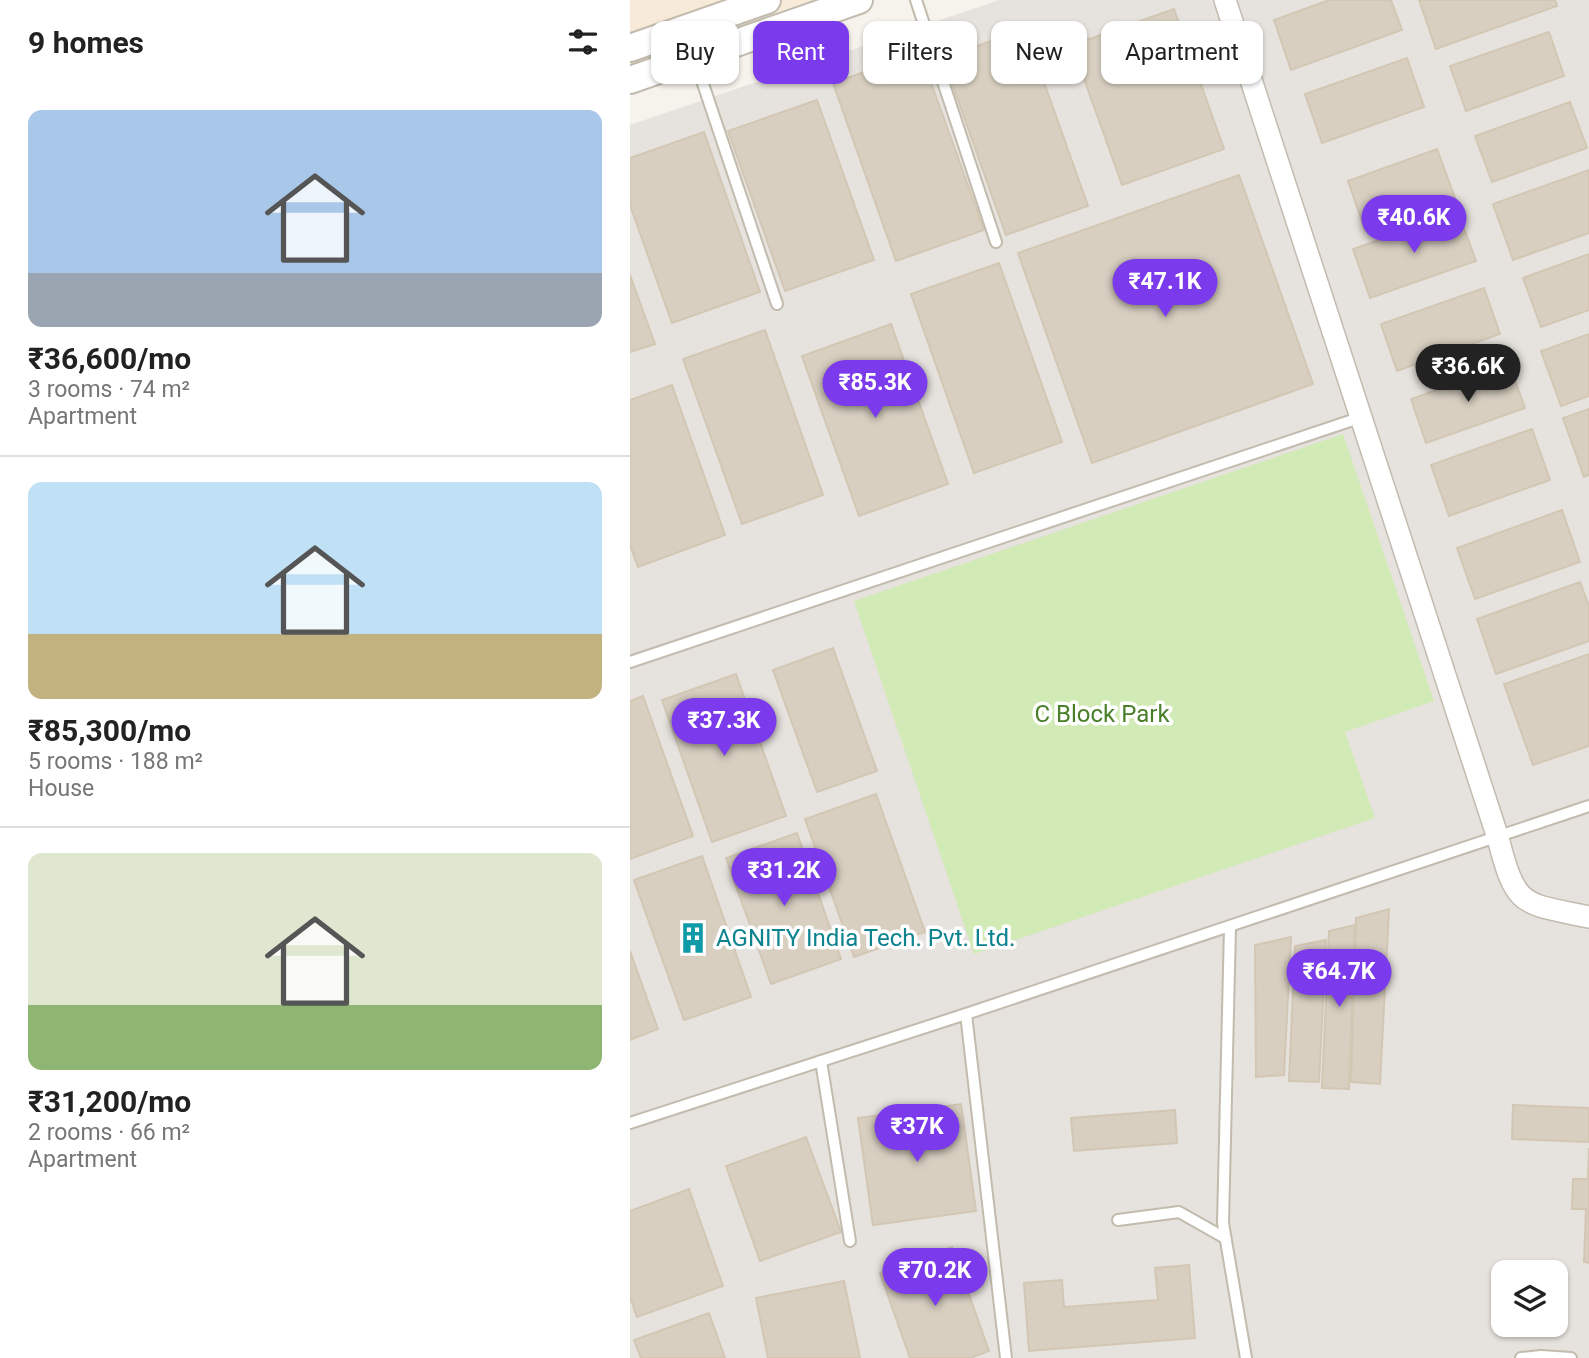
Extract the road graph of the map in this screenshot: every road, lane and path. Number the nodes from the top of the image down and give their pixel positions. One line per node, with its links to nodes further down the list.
1 (767, 0): 6 (street)
2 (916, 0): 10 (lane)
3 (1225, 0): 12 (street)
4 (844, 2): 5 (street)
5 (739, 40)
6 (630, 48)
7 (651, 72): 8 (street)
8 (630, 80)
9 (703, 84): 11 (lane)
10 (996, 242)
11 (777, 304)
12 (1362, 417): 13 (lane); 15 (street)
13 (630, 662)
14 (1589, 806): 15 (lane)
15 (1498, 838): 16 (street); 17 (lane)
16 (1589, 917)
17 (1230, 927): 18 (lane); 22 (lane)
18 (966, 1014): 19 (lane); 24 (lane)
19 (821, 1061): 20 (lane); 23 (lane)
20 (630, 1123)
21 (1118, 1220): 22 (lane)
22 (1225, 1238): 25 (lane)
23 (850, 1241)
24 (1006, 1358)
25 (1246, 1358)
26 (1521, 1358): 27 (lane)
27 (1571, 1358)

